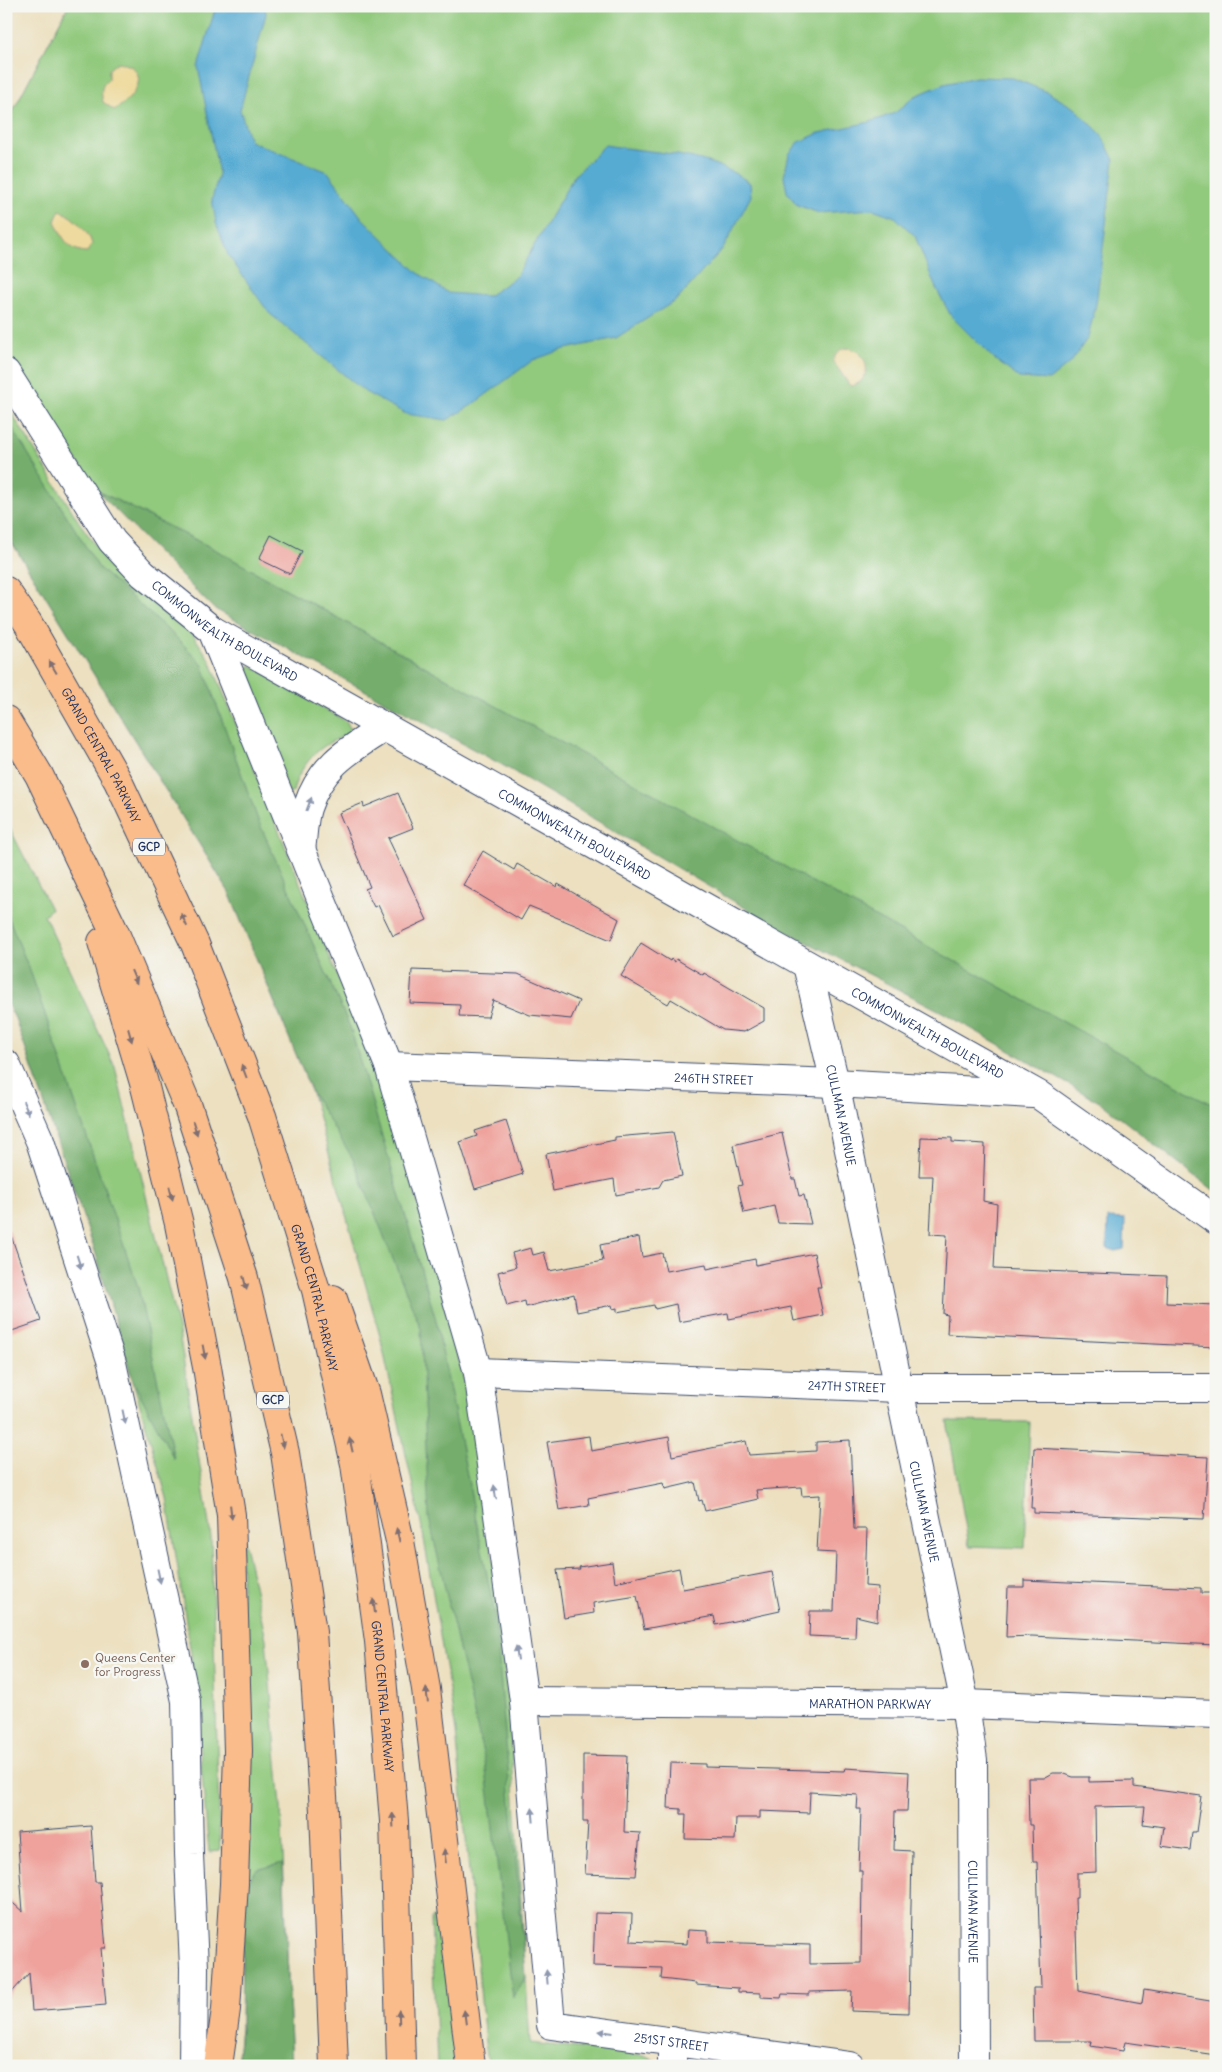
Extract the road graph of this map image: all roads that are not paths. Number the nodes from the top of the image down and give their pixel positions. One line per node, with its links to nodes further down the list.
1 (6, 373): 3 (street, COMMONWEALTH BOULEVARD)
2 (6, 592): 13 (highway, GRAND CENTRAL PARKWAY / GCP, one-way to 2)
3 (212, 630): 5 (street, COMMONWEALTH BOULEVARD); 7 (street)
4 (6, 720): 6 (highway, GCP)
5 (385, 727): 7 (street, one-way to 5); 8 (street, COMMONWEALTH BOULEVARD)
6 (39, 775): 23 (highway, one-way to 23); 24 (highway, GCP, one-way to 24)
7 (301, 852): 10 (street)
8 (807, 965): 11 (street, CULLMAN AVENUE); 12 (street, COMMONWEALTH BOULEVARD)
9 (6, 1064): 22 (street, one-way to 22)
10 (389, 1066): 11 (street, 246TH STREET); 15 (street)
11 (835, 1083): 12 (street, 246TH STREET); 16 (street, CULLMAN AVENUE)
12 (1039, 1095): 14 (street, COMMONWEALTH BOULEVARD)
13 (262, 1116): 25 (highway, GRAND CENTRAL PARKWAY / GCP, one-way to 13); 26 (highway, one-way to 13)
14 (1216, 1220)
15 (478, 1372): 16 (street, 247TH STREET); 18 (street, one-way to 15)
16 (899, 1388): 17 (street, 247TH STREET); 19 (street, CULLMAN AVENUE)
17 (1216, 1388)
18 (524, 1700): 19 (street, MARATHON PARKWAY); 21 (street, 251ST STREET, one-way to 18)
19 (966, 1704): 20 (street, MARATHON PARKWAY); 28 (street, CULLMAN AVENUE)
20 (1216, 1714)
21 (672, 2053): 27 (street, 251ST STREET)
22 (193, 2066)
23 (218, 2066)
24 (334, 2066)
25 (401, 2066)
26 (471, 2066)
27 (850, 2066)
28 (974, 2066)

